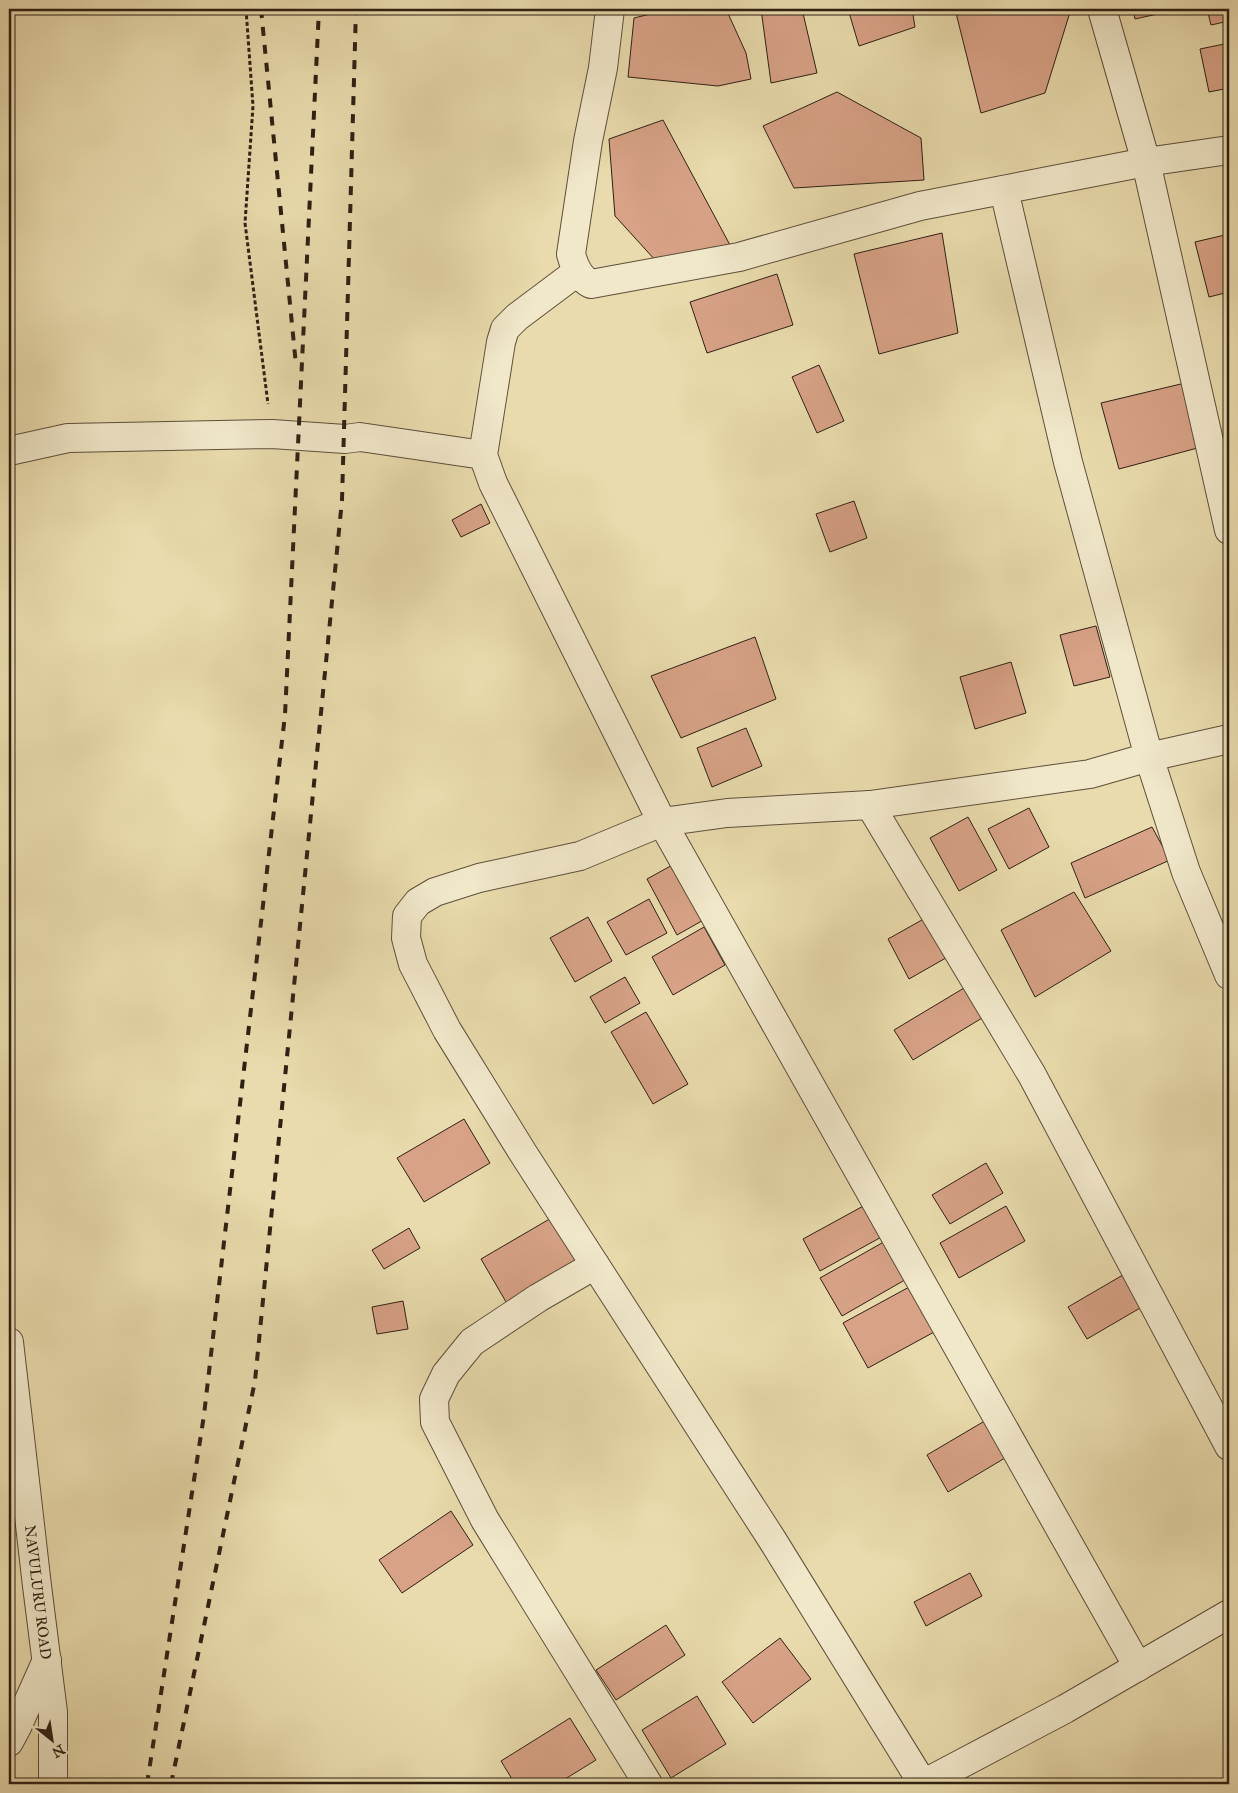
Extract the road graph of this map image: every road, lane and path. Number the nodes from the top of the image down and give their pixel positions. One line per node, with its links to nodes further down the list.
1 (246, 9): 8 (path)
2 (610, 9): 7 (street)
3 (1102, 9): 5 (street)
4 (1229, 150): 5 (street)
5 (1146, 162): 6 (street); 11 (street)
6 (1004, 190): 7 (street); 13 (street)
7 (577, 272): 10 (street)
8 (272, 434): 9 (street); 10 (street)
9 (9, 450)
10 (483, 455): 15 (street)
11 (1229, 530)
12 (1229, 738): 13 (street)
13 (1148, 757): 14 (street); 16 (street)
14 (870, 805): 15 (street); 19 (street)
15 (662, 822): 17 (street); 22 (street)
16 (1229, 975)
17 (595, 1265): 25 (street); 26 (street)
18 (9, 1342): 21 (street, NAVULURU ROAD)
19 (1229, 1446)
20 (1229, 1614): 22 (street)
21 (46, 1660): 23 (street); 24 (street, NAVULURU ROAD)
22 (1138, 1668): 26 (street)
23 (9, 1742)
24 (54, 1784)
25 (648, 1784)
26 (923, 1784)

